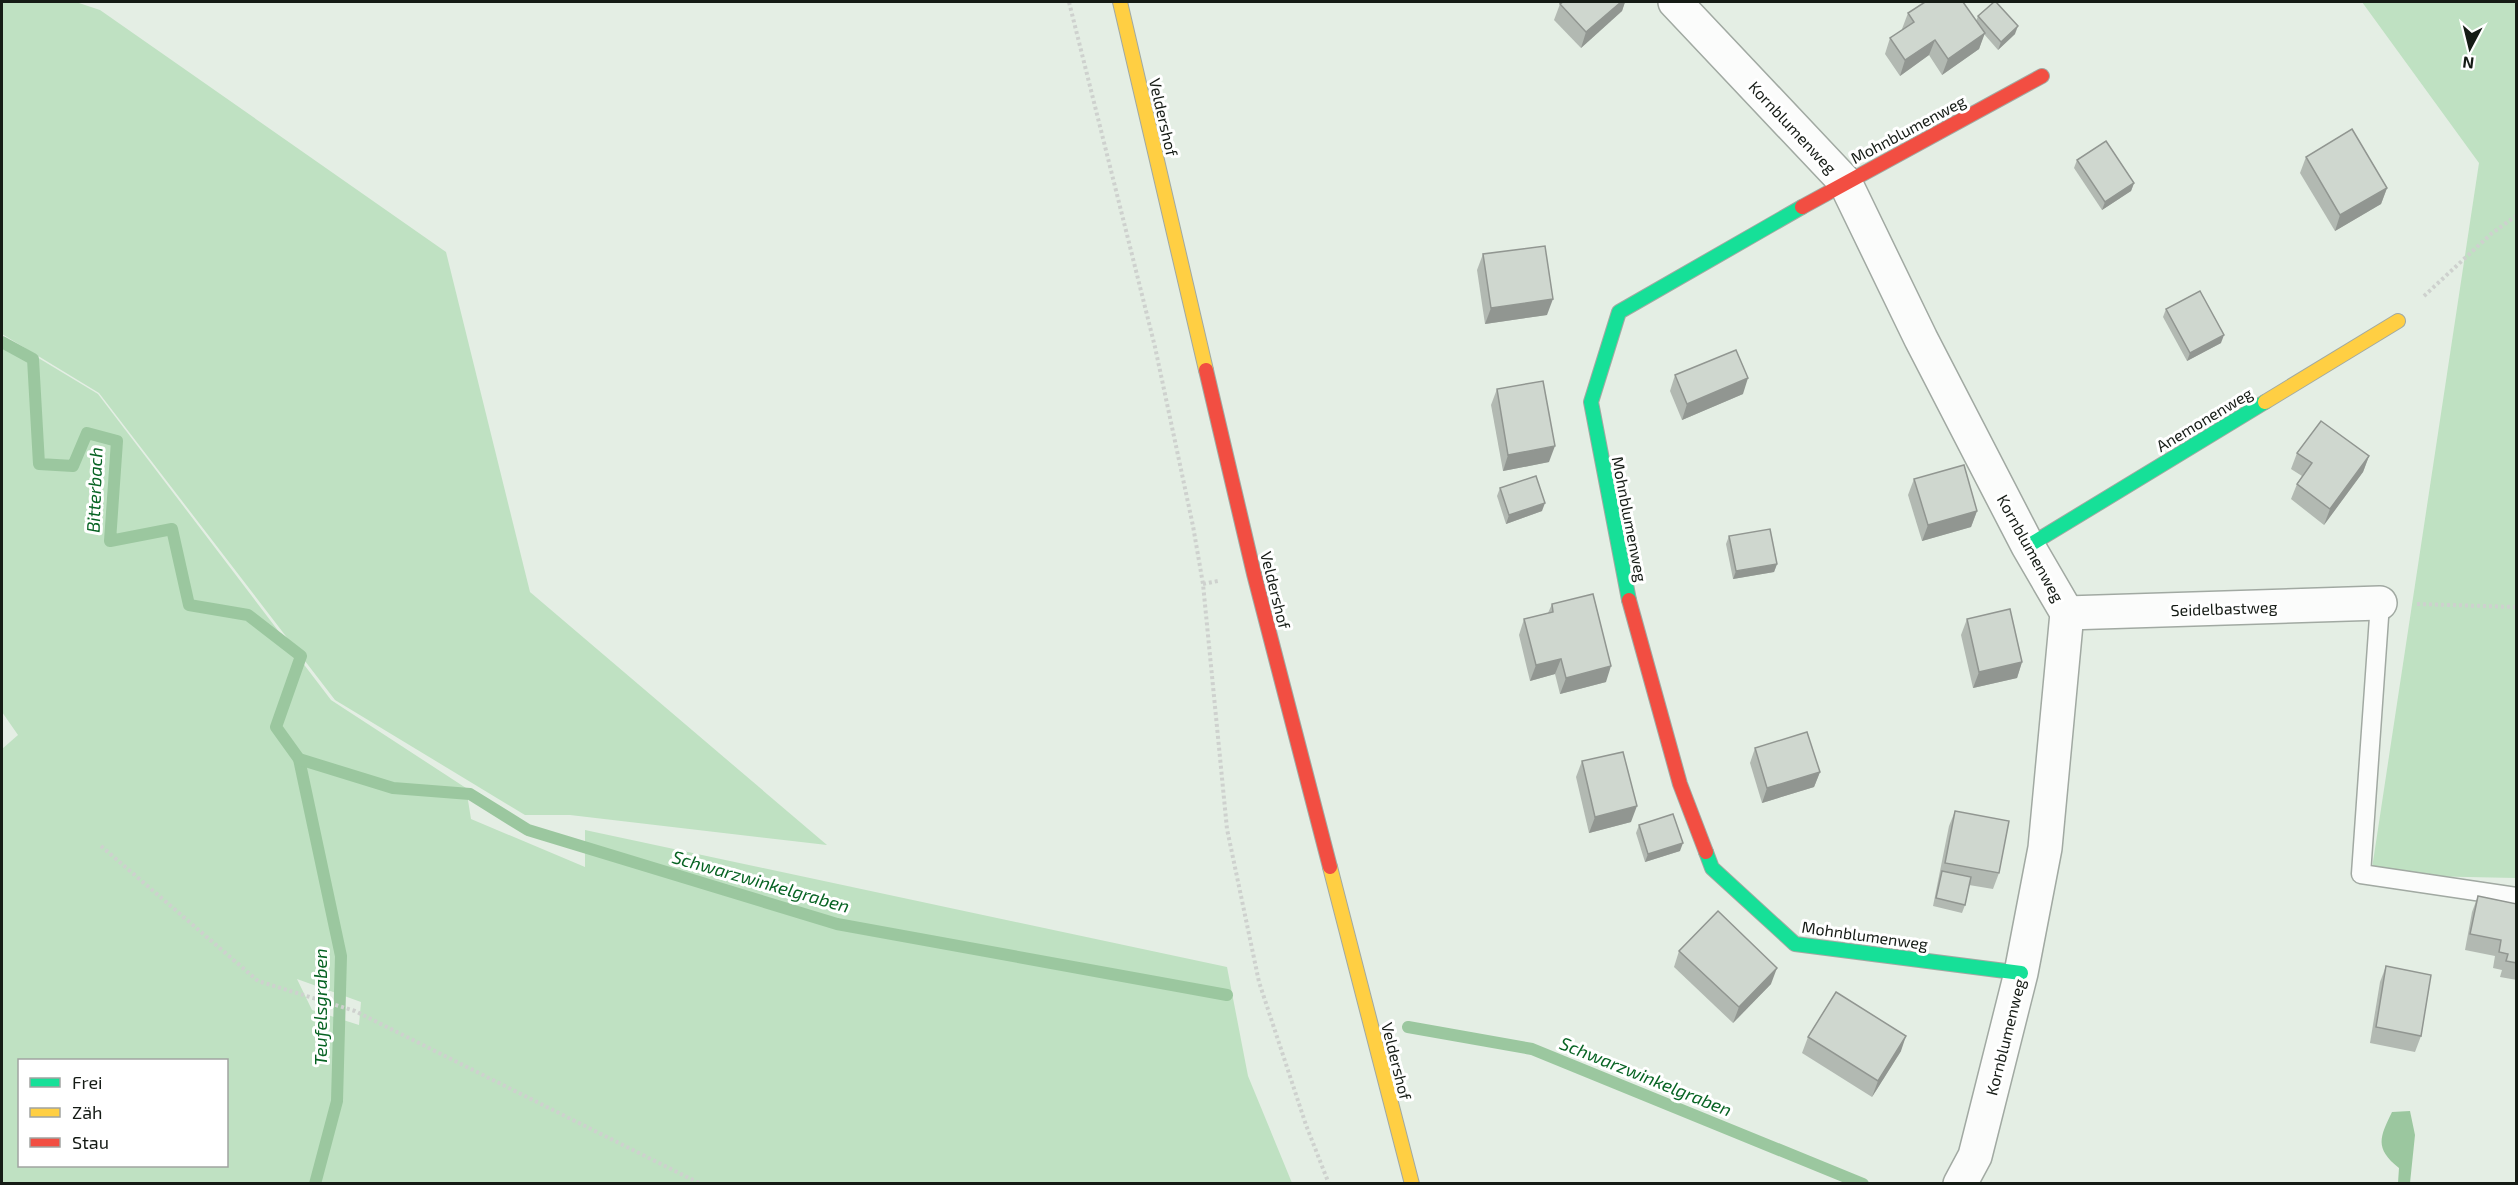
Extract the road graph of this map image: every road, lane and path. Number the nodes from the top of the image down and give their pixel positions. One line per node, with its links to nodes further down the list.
1 (1068, 2): 16 (path)
2 (1120, 2): 17 (street, Veldershof)
3 (1676, 2): 5 (street, Kornblumenweg)
4 (2042, 76): 5 (street, Mohnblumenweg)
5 (1845, 182): 8 (street, Kornblumenweg); 14 (street, Mohnblumenweg)
6 (2517, 216): 7 (path)
7 (2398, 321): 8 (street, Anemonenweg)
8 (2028, 546): 11 (street, Kornblumenweg)
9 (2380, 603): 10 (path); 11 (street, Seidelbastweg); 13 (lane)
10 (2517, 607)
11 (2067, 613): 14 (street, Kornblumenweg)
12 (100, 846): 15 (path)
13 (2517, 897)
14 (2021, 973): 18 (street, Kornblumenweg)
15 (701, 1184)
16 (1329, 1184)
17 (1412, 1184)
18 (1960, 1184)

